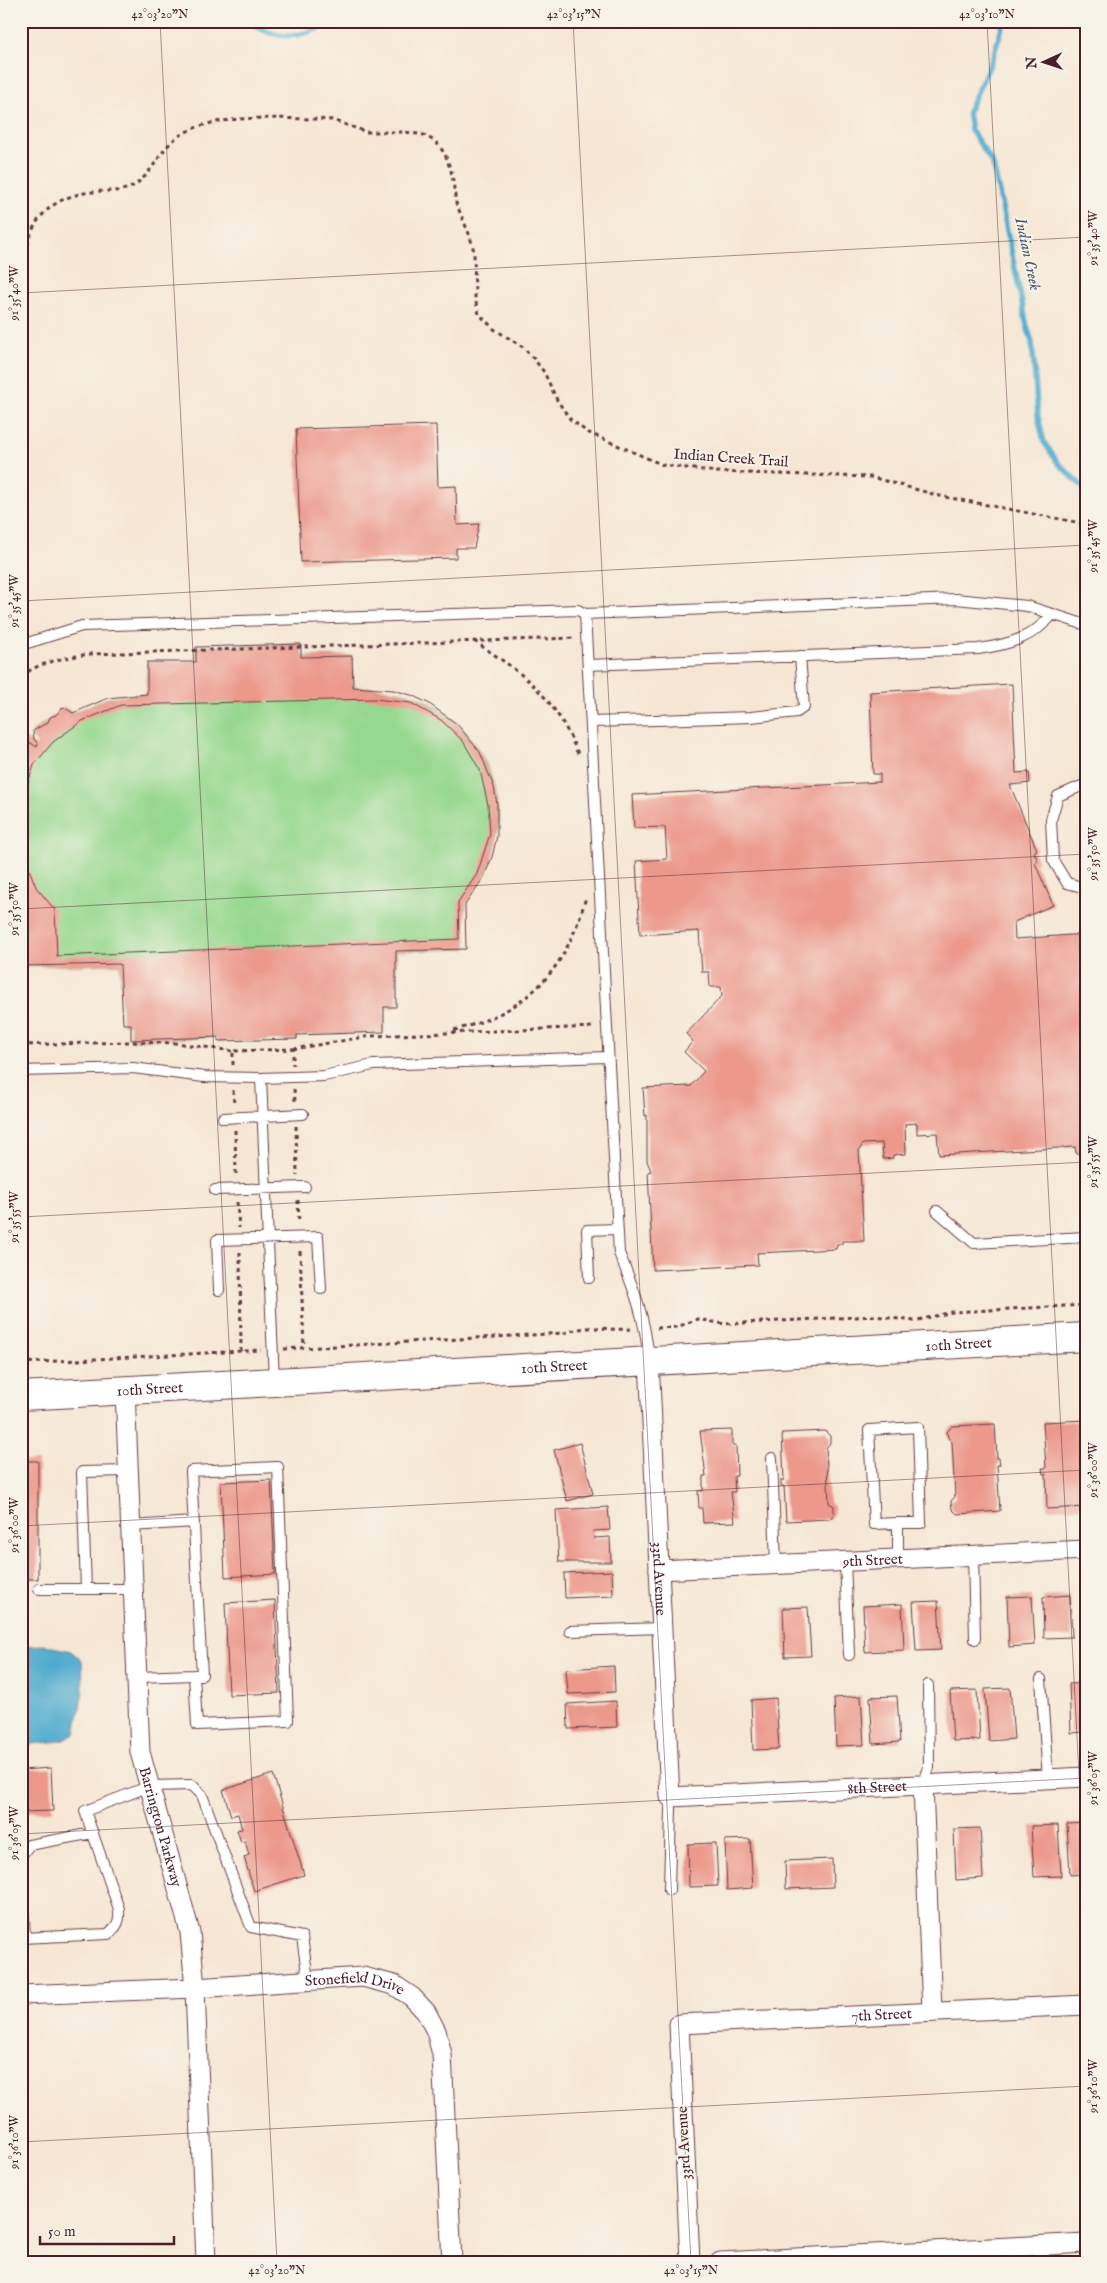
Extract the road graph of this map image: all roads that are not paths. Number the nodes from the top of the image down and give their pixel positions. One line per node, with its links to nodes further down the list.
1 (585, 614): 2 (lane); 4 (lane); 6 (lane)
2 (1053, 614): 3 (lane); 5 (lane)
3 (1086, 625)
4 (21, 645)
5 (800, 656): 6 (lane); 7 (lane)
6 (588, 665): 7 (lane)
7 (591, 722): 10 (lane)
8 (1086, 784): 9 (lane)
9 (1086, 888)
10 (608, 1057): 12 (lane); 20 (lane)
11 (21, 1071): 12 (lane)
12 (261, 1078): 14 (lane)
13 (303, 1114): 14 (lane)
14 (262, 1116): 15 (lane); 17 (lane)
15 (223, 1118)
16 (305, 1187): 17 (lane)
17 (266, 1188): 18 (lane); 22 (lane)
18 (215, 1190)
19 (937, 1211): 21 (lane)
20 (617, 1229): 23 (lane); 27 (lane)
21 (1086, 1237)
22 (268, 1239): 24 (lane); 25 (lane); 28 (lane)
23 (588, 1278)
24 (321, 1289)
25 (219, 1290)
26 (1086, 1337): 27 (street, 10th Street)
27 (649, 1360): 28 (street, 10th Street); 41 (street, 33rd Avenue)
28 (274, 1382): 29 (street, 10th Street)
29 (125, 1390): 30 (street, 10th Street); 32 (street, Barrington Parkway)
30 (21, 1396)
31 (772, 1458): 40 (lane)
32 (128, 1471): 35 (street, Barrington Parkway); 43 (lane)
33 (194, 1522): 35 (lane); 49 (lane); 49 (lane)
34 (898, 1523): 34 (lane); 38 (lane)
35 (131, 1526): 44 (street, Barrington Parkway)
36 (1086, 1550): 37 (street, 9th Street)
37 (973, 1555): 38 (street, 9th Street); 47 (lane)
38 (898, 1558): 39 (street, 9th Street)
39 (845, 1561): 40 (street, 9th Street); 48 (lane)
40 (776, 1564): 41 (street, 9th Street)
41 (659, 1570): 45 (street, 33rd Avenue)
42 (39, 1589): 43 (lane)
43 (86, 1589): 44 (lane)
44 (134, 1589): 50 (street, Barrington Parkway)
45 (662, 1628): 46 (lane); 57 (street, 33rd Avenue)
46 (570, 1631)
47 (975, 1639)
48 (850, 1655)
49 (194, 1675): 50 (lane)
50 (137, 1677): 56 (street, Barrington Parkway)
51 (1041, 1679): 54 (lane)
52 (928, 1685): 55 (lane)
53 (1086, 1777): 54 (street, 8th Street)
54 (1048, 1779): 55 (street, 8th Street)
55 (923, 1785): 57 (street, 8th Street); 66 (street)
56 (150, 1786): 58 (lane); 62 (lane); 63 (street, Barrington Parkway)
57 (670, 1797): 60 (lane)
58 (93, 1833): 59 (lane); 61 (lane)
59 (21, 1857): 61 (lane)
60 (670, 1890)
61 (23, 1938)
62 (308, 1980): 63 (street, Stonefield Drive); 70 (street, Stonefield Drive)
63 (195, 1988): 64 (street, Stonefield Drive); 69 (street, Barrington Parkway)
64 (21, 1995)
65 (1086, 2005): 66 (street, 7th Street)
66 (932, 2012): 67 (street, 7th Street)
67 (679, 2024): 71 (street, 33rd Avenue)
68 (1086, 2244): 72 (street)
69 (206, 2262)
70 (452, 2262)
71 (690, 2262)
72 (720, 2262)

